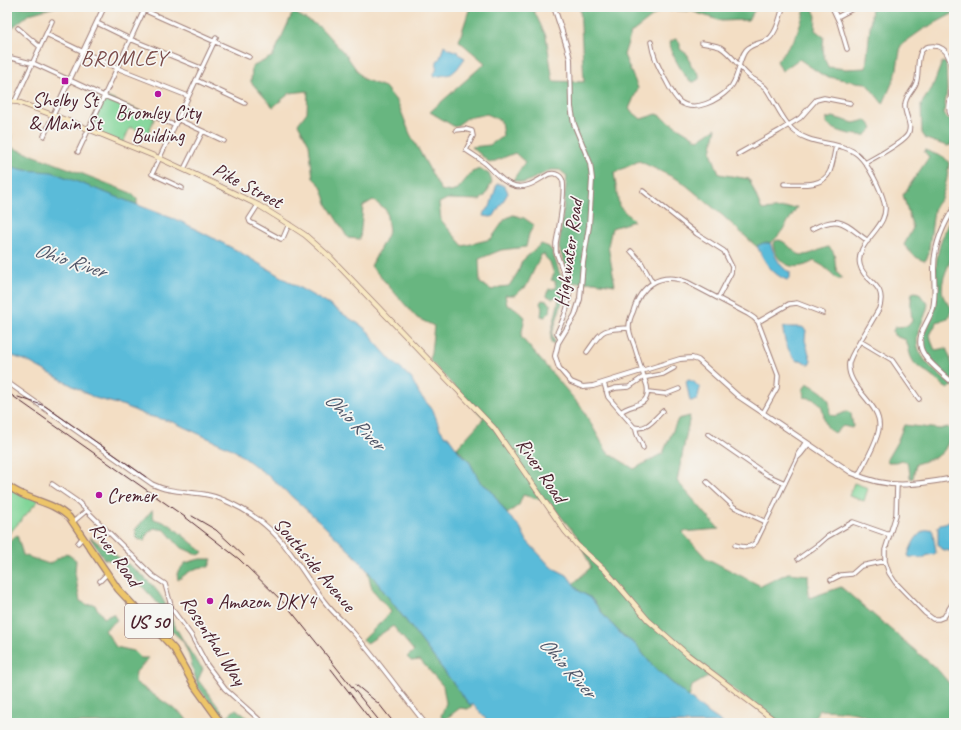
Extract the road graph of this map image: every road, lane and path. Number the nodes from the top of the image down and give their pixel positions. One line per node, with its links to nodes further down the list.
1 (104, 7): 10 (street)
2 (137, 7): 7 (street)
3 (554, 7): 64 (street, Highwater Road)
4 (783, 7): 23 (street)
5 (832, 7): 8 (street)
6 (856, 7): 8 (street)
7 (144, 10): 13 (street); 14 (street)
8 (837, 17): 18 (street)
9 (52, 21): 12 (street)
10 (97, 23): 13 (street); 19 (street)
11 (18, 28): 17 (street)
12 (46, 34): 17 (street); 19 (street)
13 (130, 39): 24 (street); 25 (street)
14 (215, 40): 21 (street); 25 (street)
15 (651, 42): 23 (street)
16 (702, 43): 23 (street)
17 (40, 47): 22 (street)
18 (847, 49)
19 (83, 52): 24 (street); 26 (street)
20 (7, 57): 22 (street)
21 (249, 57)
22 (32, 63): 26 (street); 31 (street)
23 (739, 67): 37 (street)
24 (117, 68): 28 (street); 29 (street)
25 (201, 68): 27 (street)
26 (70, 80): 28 (street); 34 (street)
27 (196, 80): 29 (street); 32 (street)
28 (104, 96): 38 (street); 39 (street)
29 (188, 96): 36 (street)
30 (7, 101): 31 (main road)
31 (15, 101): 34 (main road, Pike Street)
32 (245, 103)
33 (850, 103): 37 (street)
34 (53, 115): 39 (main road, Pike Street); 42 (street)
35 (954, 115): 48 (street)
36 (177, 119): 38 (street); 41 (street)
37 (789, 124): 44 (street); 46 (street)
38 (174, 125): 47 (street)
39 (88, 129): 45 (street); 47 (main road, Pike Street)
40 (456, 130): 64 (street)
41 (203, 131): 43 (street); 49 (street)
42 (44, 136)
43 (224, 141)
44 (836, 146): 48 (street); 50 (street)
45 (78, 152)
46 (738, 154)
47 (159, 158): 49 (main road, Pike Street); 51 (street)
48 (865, 163): 57 (street)
49 (184, 169): 53 (main road, Pike Street)
50 (784, 184)
51 (182, 188)
52 (643, 191): 60 (street)
53 (258, 205): 55 (main road, Pike Street); 55 (street)
54 (954, 208): 72 (street)
55 (289, 224): 107 (main road, River Road)
56 (812, 229): 57 (street)
57 (868, 241): 65 (street)
58 (631, 251): 59 (street)
59 (653, 283): 60 (street); 63 (street)
60 (718, 298): 62 (street)
61 (822, 312): 62 (street)
62 (758, 322): 79 (street)
63 (629, 328): 66 (street); 68 (street)
64 (560, 339): 71 (street, Highwater Road)
65 (860, 341): 76 (street); 84 (street)
66 (587, 352)
67 (674, 368): 69 (street)
68 (642, 371): 69 (street); 71 (street, Highwater Road); 79 (street, Highwater Road)
69 (644, 377): 74 (street); 75 (street)
70 (7, 382): 106 (street, Southside Avenue)
71 (604, 383): 74 (street)
72 (954, 384)
73 (679, 389): 75 (street)
74 (606, 391): 78 (street)
75 (648, 392): 78 (street)
76 (919, 399)
77 (663, 411): 80 (street)
78 (621, 412): 80 (street)
79 (762, 413): 82 (street, Highwater Road)
80 (636, 428): 83 (street)
81 (708, 434): 87 (street)
82 (806, 444): 84 (street, Highwater Road); 87 (street)
83 (644, 448)
84 (858, 476): 90 (street, Highwater Road)
85 (954, 478): 90 (street, Highwater Road)
86 (707, 482): 93 (street)
87 (785, 483): 93 (street)
88 (52, 484): 91 (street)
89 (7, 485): 92 (main road, River Road / US 50)
90 (897, 485): 94 (street)
91 (86, 511): 92 (street); 105 (street, Rosenthal Way)
92 (73, 522): 95 (main road, River Road / US 50)
93 (766, 522): 97 (street)
94 (890, 535): 98 (street); 99 (street)
95 (83, 537): 96 (street); 100 (main road, River Road / US 50)
96 (78, 543)
97 (735, 546)
98 (798, 559)
99 (885, 562): 101 (street); 103 (street)
100 (107, 574): 102 (street); 104 (main road, River Road / US 50)
101 (831, 580)
102 (100, 581)
103 (954, 601)
104 (221, 723)
105 (263, 723)
106 (425, 723)
107 (778, 723)

